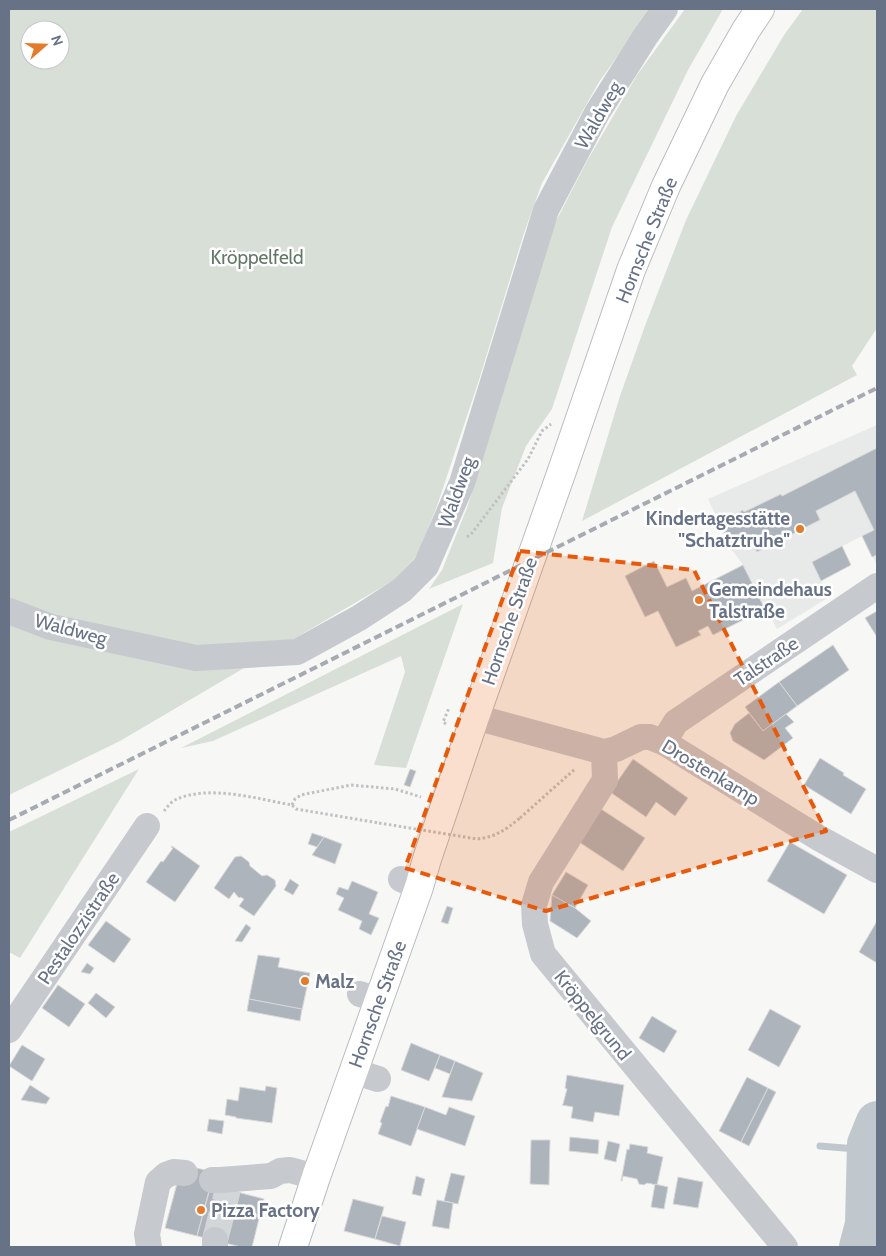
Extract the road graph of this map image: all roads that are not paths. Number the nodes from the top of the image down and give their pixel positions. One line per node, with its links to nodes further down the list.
1 (665, 9): 4 (street, Waldweg)
2 (760, 9): 5 (main road, Hornsche Straße)
3 (877, 586): 6 (street, Talstraße)
4 (9, 611)
5 (475, 717): 7 (street); 12 (main road, Hornsche Straße)
6 (665, 743): 7 (street, Drostenkamp); 9 (street, Drostenkamp)
7 (604, 752): 16 (street, Kröppelgrund)
8 (147, 826): 10 (street, Pestalozzistraße)
9 (877, 870)
10 (9, 1030)
11 (185, 1172): 14 (street)
12 (316, 1178): 13 (street); 15 (main road, Hornsche Straße)
13 (226, 1183)
14 (149, 1247)
15 (293, 1247)
16 (785, 1247)

